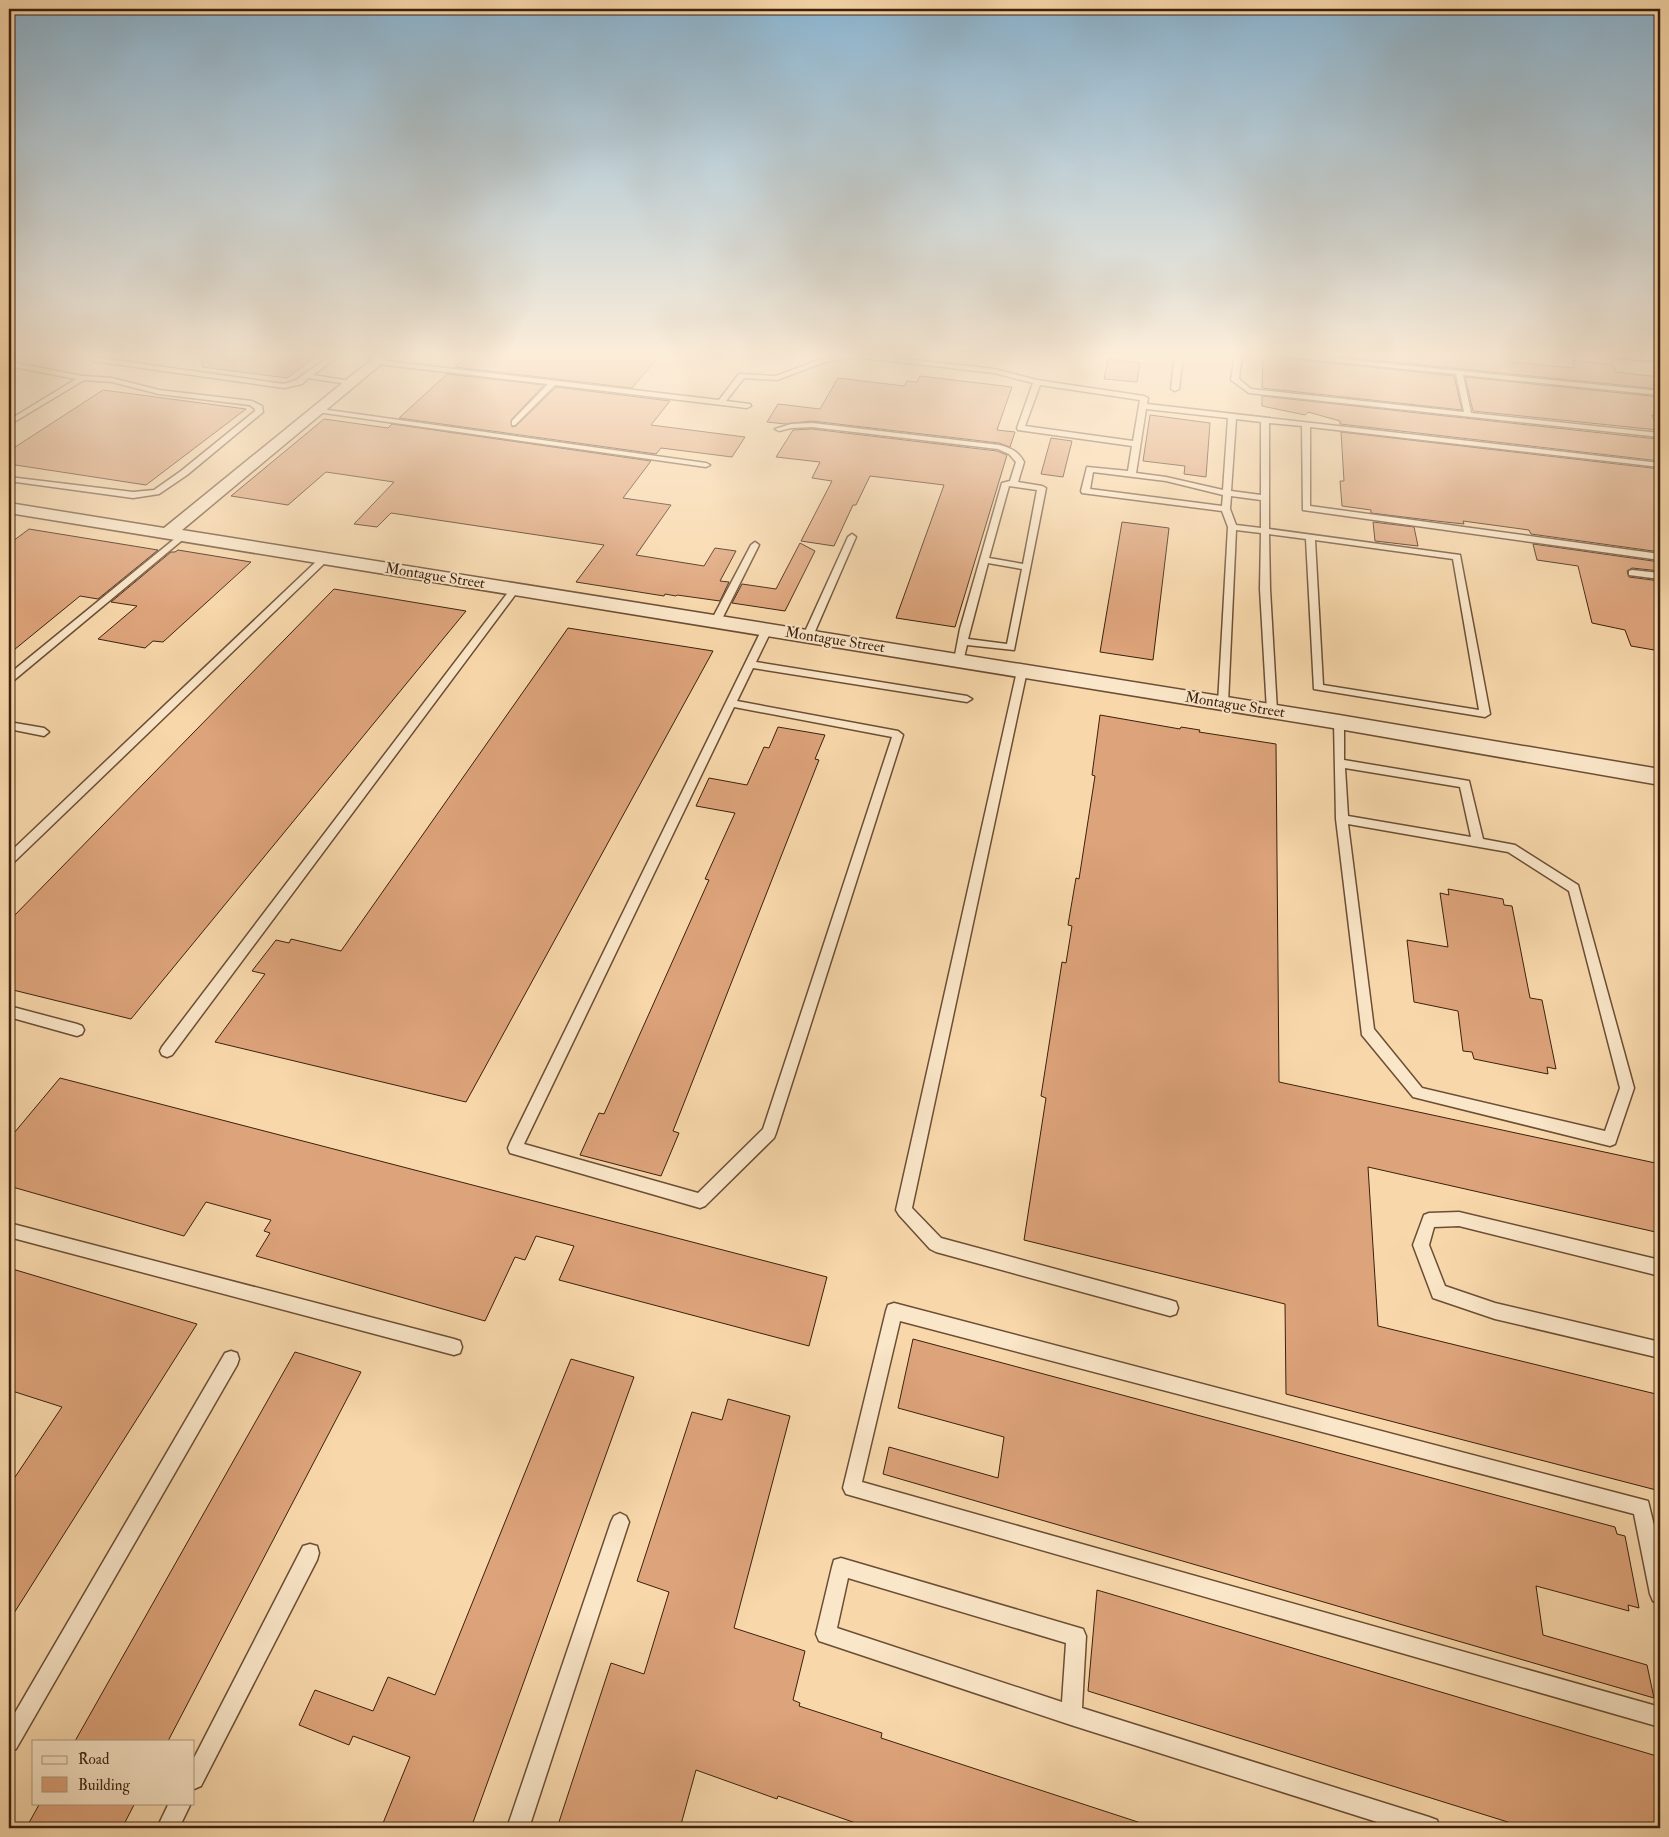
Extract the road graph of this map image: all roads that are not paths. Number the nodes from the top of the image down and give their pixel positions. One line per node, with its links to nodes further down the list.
1 (223, 441): 15 (lane)
2 (282, 441): 23 (street)
3 (534, 441): 12 (lane)
4 (940, 441): 16 (lane)
5 (1112, 441): 11 (lane)
6 (1137, 441): 11 (lane)
7 (1230, 441): 17 (lane)
8 (1265, 441): 18 (lane)
9 (1306, 441): 27 (lane)
10 (1450, 441): 13 (lane)
11 (1136, 444): 14 (lane)
12 (706, 465)
13 (1660, 465)
14 (1132, 475): 17 (lane); 19 (lane)
15 (9, 479)
16 (1013, 484): 29 (lane); 30 (lane)
17 (1227, 493): 18 (lane); 19 (lane)
18 (1265, 498): 22 (lane)
19 (1226, 509): 21 (lane)
20 (11, 511): 23 (street, Montague Street)
21 (1232, 527): 22 (lane); 43 (lane)
22 (1266, 532): 25 (lane); 44 (lane)
23 (176, 534): 28 (street, Montague Street); 40 (lane)
24 (852, 537): 36 (lane)
25 (1310, 538): 25 (lane)
26 (754, 545): 34 (lane)
27 (1660, 557)
28 (325, 558): 33 (street, Montague Street); 52 (lane)
29 (984, 560): 30 (lane); 37 (lane)
30 (1027, 567): 37 (lane)
31 (1632, 573): 32 (lane)
32 (1660, 576)
33 (515, 589): 34 (street, Montague Street); 55 (lane)
34 (716, 621): 35 (street, Montague Street)
35 (767, 630): 36 (street, Montague Street); 38 (lane)
36 (808, 636): 37 (street, Montague Street)
37 (961, 651): 39 (street, Montague Street)
38 (750, 664): 41 (lane); 42 (lane)
39 (1022, 671): 43 (street, Montague Street); 58 (lane)
40 (9, 679)
41 (967, 698)
42 (732, 703): 42 (lane)
43 (1223, 703): 44 (street, Montague Street)
44 (1272, 711): 45 (street, Montague Street)
45 (1339, 722): 48 (lane); 49 (street, Montague Street)
46 (9, 725): 47 (lane)
47 (44, 732)
48 (1339, 763): 50 (lane); 51 (lane)
49 (1660, 777)
50 (1342, 819): 51 (lane); 51 (lane)
51 (1478, 843)
52 (9, 860)
53 (9, 1011): 54 (lane)
54 (77, 1030)
55 (166, 1051)
56 (9, 1230): 59 (lane)
57 (1660, 1268): 60 (lane)
58 (1170, 1308)
59 (454, 1347)
60 (1660, 1350)
61 (231, 1360): 67 (lane)
62 (620, 1522): 71 (lane)
63 (310, 1553): 68 (lane)
64 (1660, 1594): 66 (lane)
65 (1071, 1715): 65 (lane); 72 (lane)
66 (1660, 1717)
67 (9, 1742)
68 (195, 1777)
69 (180, 1804): 70 (lane)
70 (168, 1828)
71 (518, 1828)
72 (1429, 1828)

